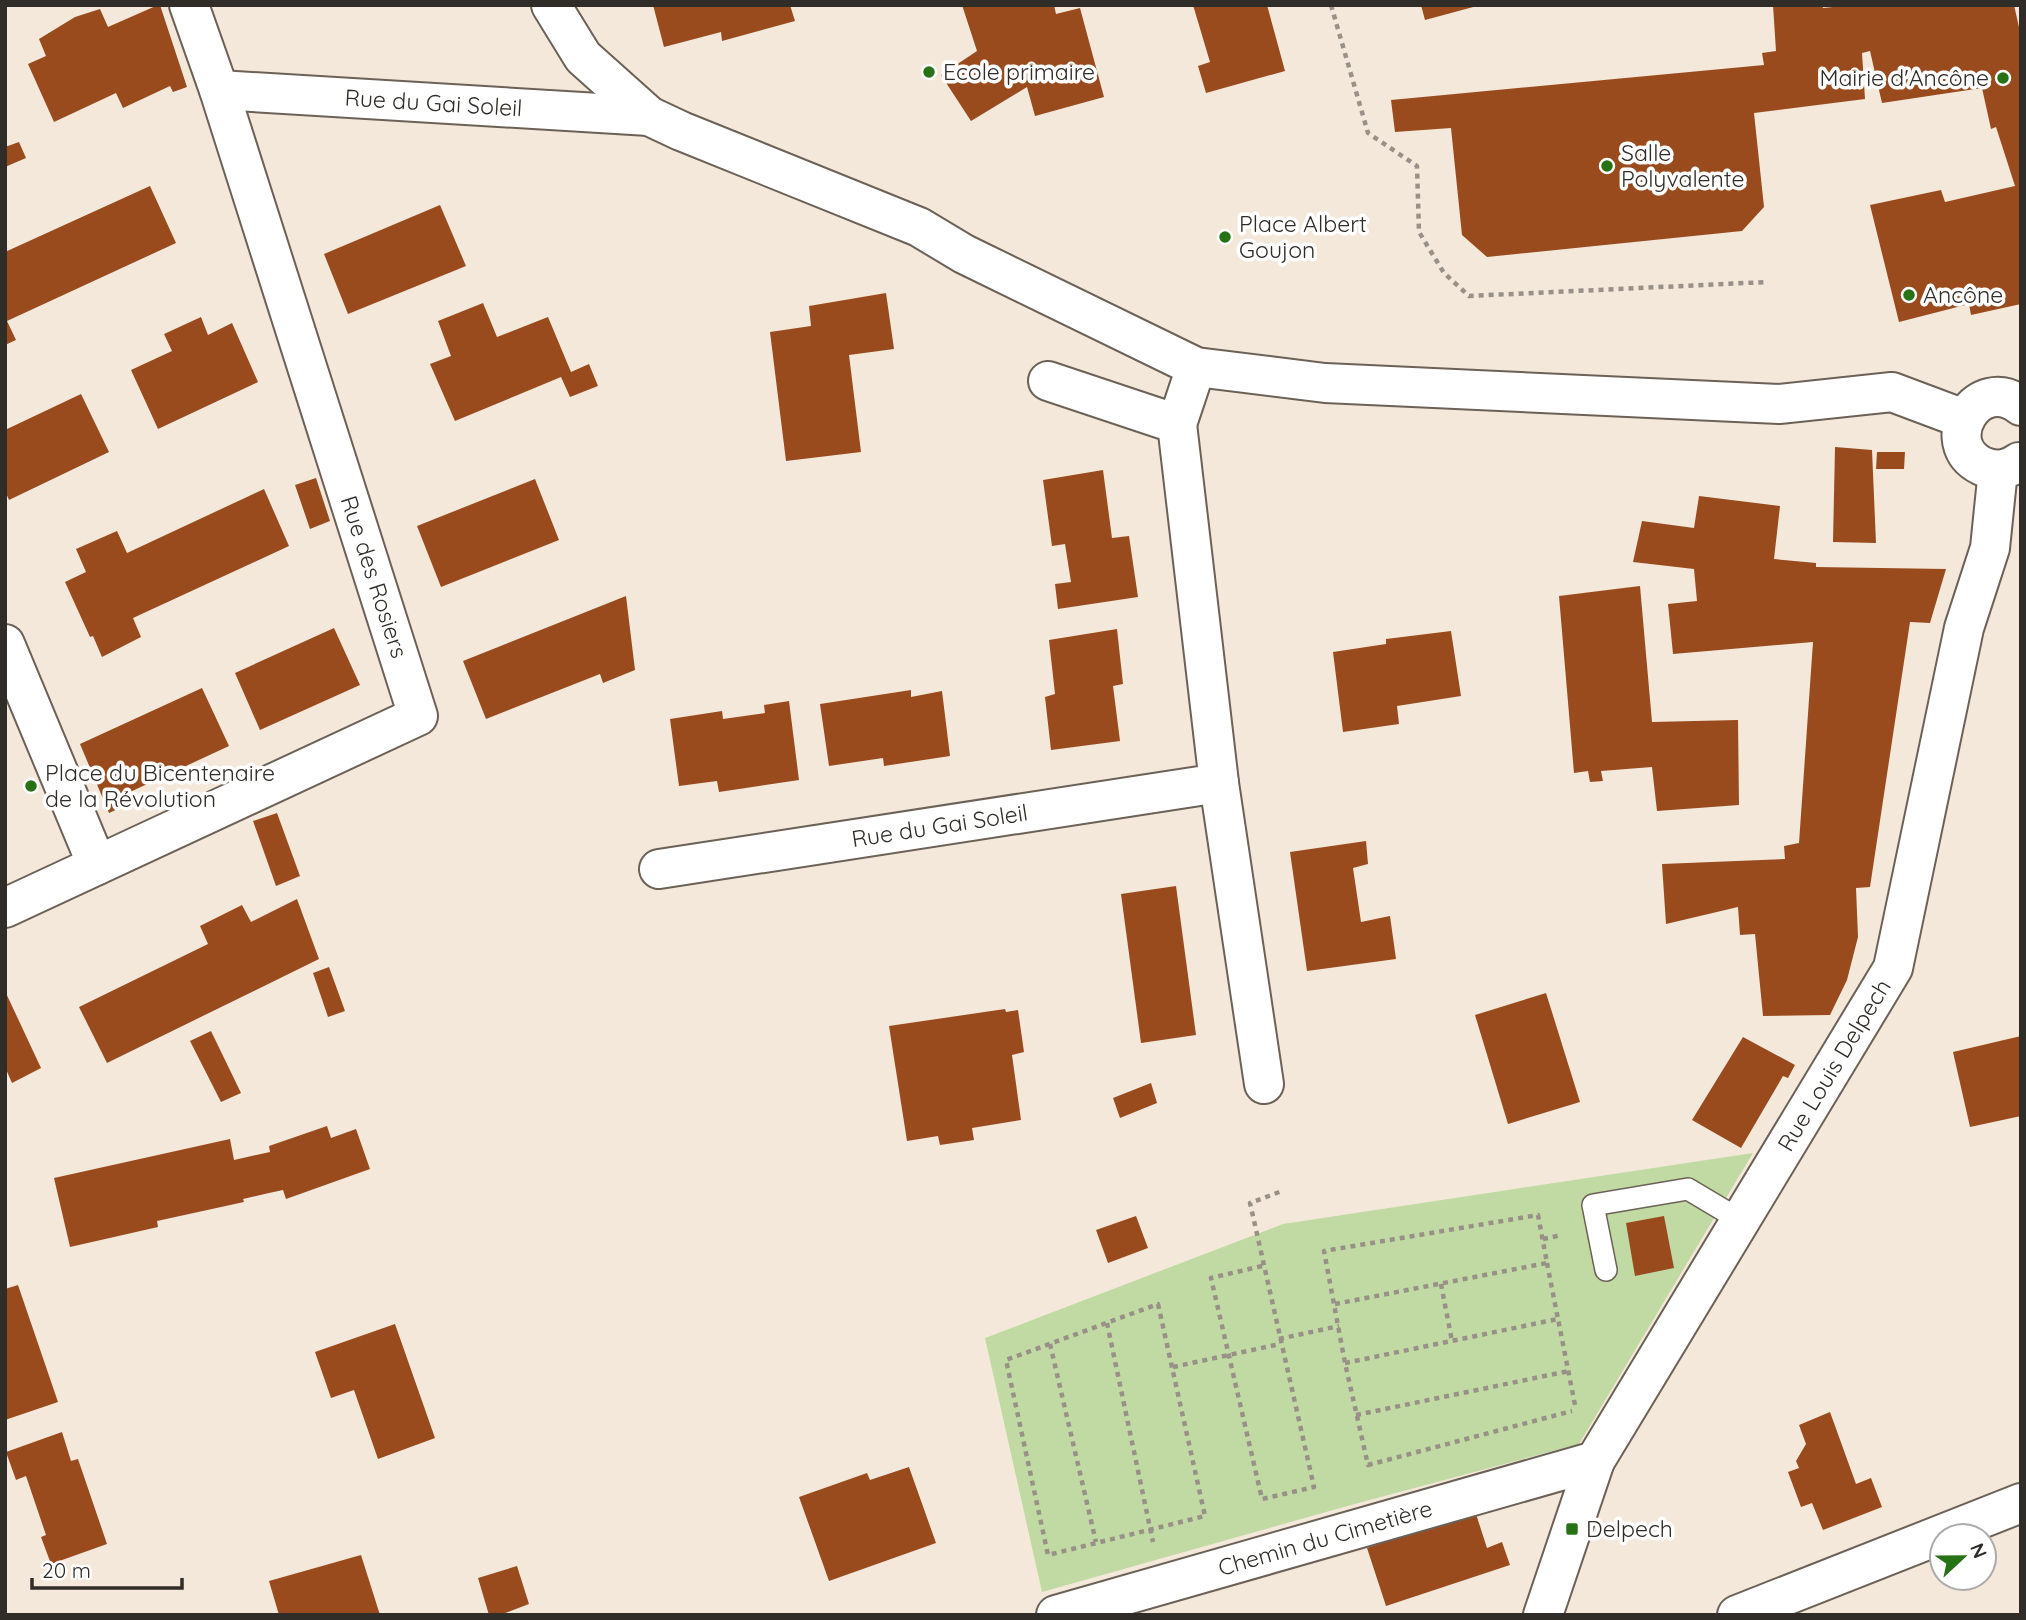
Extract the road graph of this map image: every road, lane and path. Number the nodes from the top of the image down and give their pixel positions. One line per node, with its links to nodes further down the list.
1 (189, 5): 6 (street, Rue des Rosiers)
2 (551, 5): 5 (street)
3 (572, 5): 5 (street)
4 (1331, 5): 8 (path)
5 (583, 57): 7 (street)
6 (219, 89): 7 (street, Rue du Gai Soleil); 17 (street, Rue des Rosiers)
7 (649, 116): 9 (street)
8 (1767, 282)
9 (1196, 367): 12 (street); 13 (street)
10 (1048, 382): 13 (street)
11 (2021, 406): 12 (street)
12 (1964, 419): 14 (street)
13 (1177, 424): 16 (street)
14 (2009, 465): 22 (street, Rue Louis Delpech)
15 (5, 644): 17 (street)
16 (1219, 783): 18 (street, Rue du Gai Soleil); 20 (street)
17 (97, 865): 19 (street, Rue des Rosiers)
18 (659, 869)
19 (5, 908)
20 (1264, 1084)
21 (1282, 1191): 24 (path)
22 (1740, 1220): 25 (lane); 39 (street, Rue Louis Delpech)
23 (1547, 1264): 26 (path); 27 (path); 28 (path)
24 (1262, 1266): 31 (path); 34 (path)
25 (1606, 1270)
26 (1441, 1284): 27 (path); 32 (path)
27 (1335, 1304): 30 (path)
28 (1558, 1319): 32 (path); 37 (path)
29 (1107, 1323): 33 (path); 36 (path); 41 (path)
30 (1339, 1326): 31 (path); 35 (path)
31 (1280, 1341): 34 (path); 34 (path)
32 (1452, 1341): 35 (path)
33 (1050, 1344): 42 (path); 42 (path)
34 (1228, 1354): 36 (path)
35 (1345, 1363): 38 (path)
36 (1173, 1367): 41 (path)
37 (1569, 1371): 38 (path); 38 (path)
38 (1356, 1415)
39 (1595, 1461): 43 (street, Chemin du Cimetière); 45 (street, Rue Louis Delpech)
40 (2021, 1503): 46 (street)
41 (1150, 1529): 42 (path); 43 (path)
42 (1096, 1542)
43 (1162, 1585): 44 (street, Chemin du Cimetière)
44 (1056, 1615)
45 (1543, 1615)
46 (1737, 1615)

